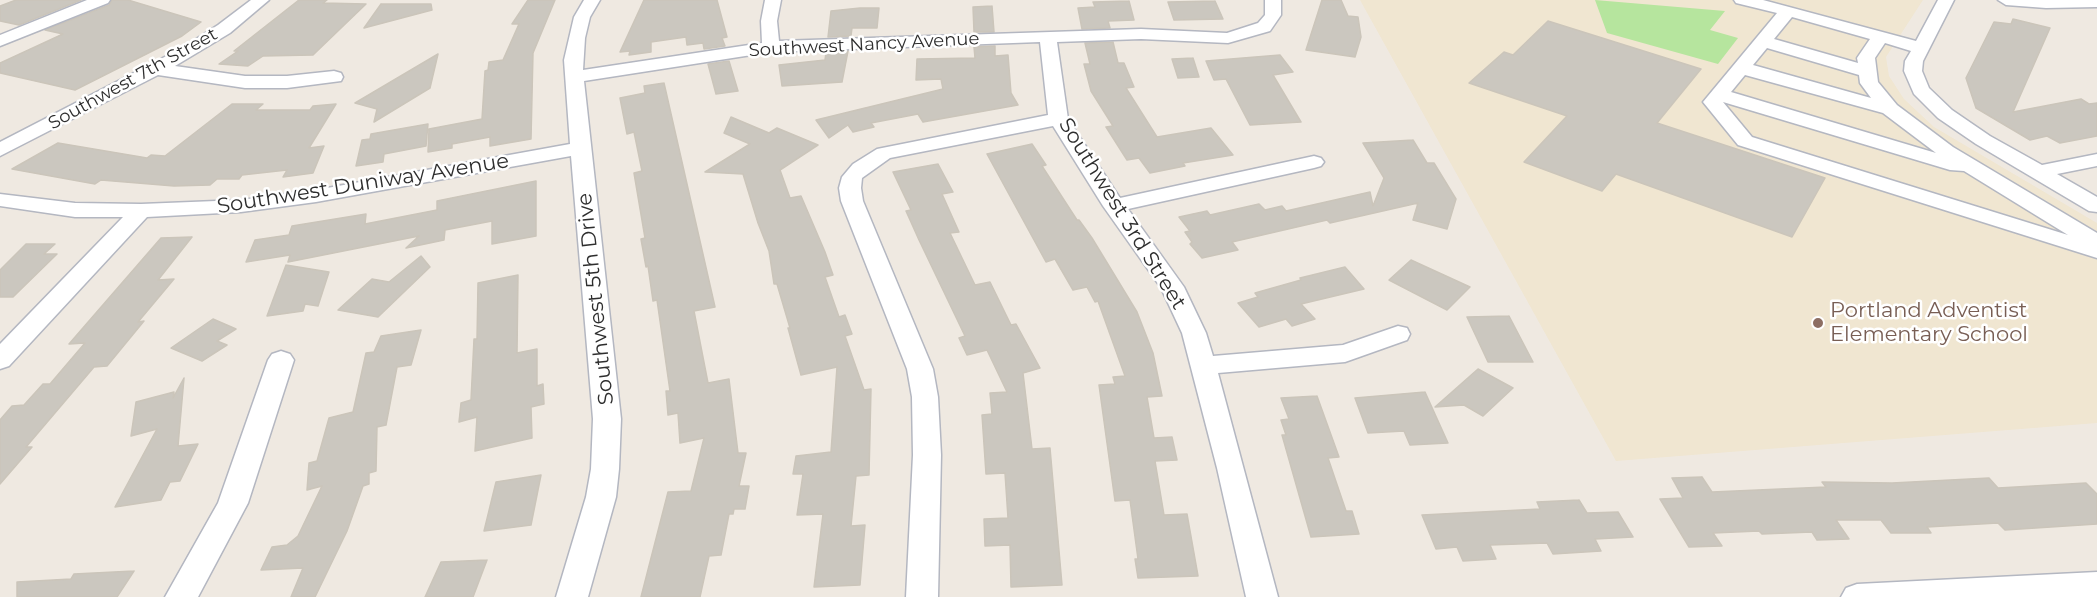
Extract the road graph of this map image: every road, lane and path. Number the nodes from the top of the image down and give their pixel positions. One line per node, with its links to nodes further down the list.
1 (102, 0): 13 (street)
2 (261, 0): 18 (street, Southwest 7th Street)
3 (592, 0): 21 (street, Southwest 5th Drive)
4 (773, 0): 15 (street)
5 (1273, 0): 11 (street, Southwest Nancy Avenue)
6 (1742, 0): 10 (street)
7 (1946, 0): 16 (street)
8 (2006, 0): 9 (street)
9 (2097, 2)
10 (1788, 11): 12 (street); 14 (street)
11 (1048, 36): 15 (street, Southwest Nancy Avenue); 24 (street, Southwest 3rd Street)
12 (1881, 37): 16 (street); 19 (street)
13 (0, 41)
14 (1764, 42): 17 (street); 19 (street)
15 (771, 47): 21 (street, Southwest Nancy Avenue)
16 (1921, 48): 29 (street)
17 (1742, 68): 22 (street); 23 (street)
18 (157, 69): 20 (street); 26 (street, Southwest 7th Street)
19 (1868, 72): 23 (street)
20 (334, 77)
21 (575, 77): 25 (street, Southwest 5th Drive)
22 (1720, 94): 30 (street); 36 (street)
23 (1890, 109): 30 (street)
24 (1058, 119): 32 (street, Southwest 3rd Street); 45 (street)
25 (581, 148): 34 (street, Southwest Duniway Avenue); 44 (street, Southwest 5th Drive)
26 (0, 150)
27 (2097, 160): 29 (street)
28 (1314, 162): 32 (street)
29 (2039, 172): 33 (street)
30 (1982, 174): 35 (street)
31 (0, 200): 34 (street, Southwest Duniway Avenue)
32 (1113, 206): 40 (street, Southwest 3rd Street)
33 (2097, 206)
34 (141, 211): 38 (street)
35 (2097, 242)
36 (2097, 251)
37 (1398, 334): 40 (street)
38 (0, 360)
39 (281, 360): 43 (street)
40 (1203, 366): 46 (street, Southwest 3rd Street)
41 (2097, 585): 42 (street)
42 (1899, 596): 47 (street)
43 (181, 597)
44 (572, 597)
45 (922, 597)
46 (1262, 597)
47 (1857, 597)

